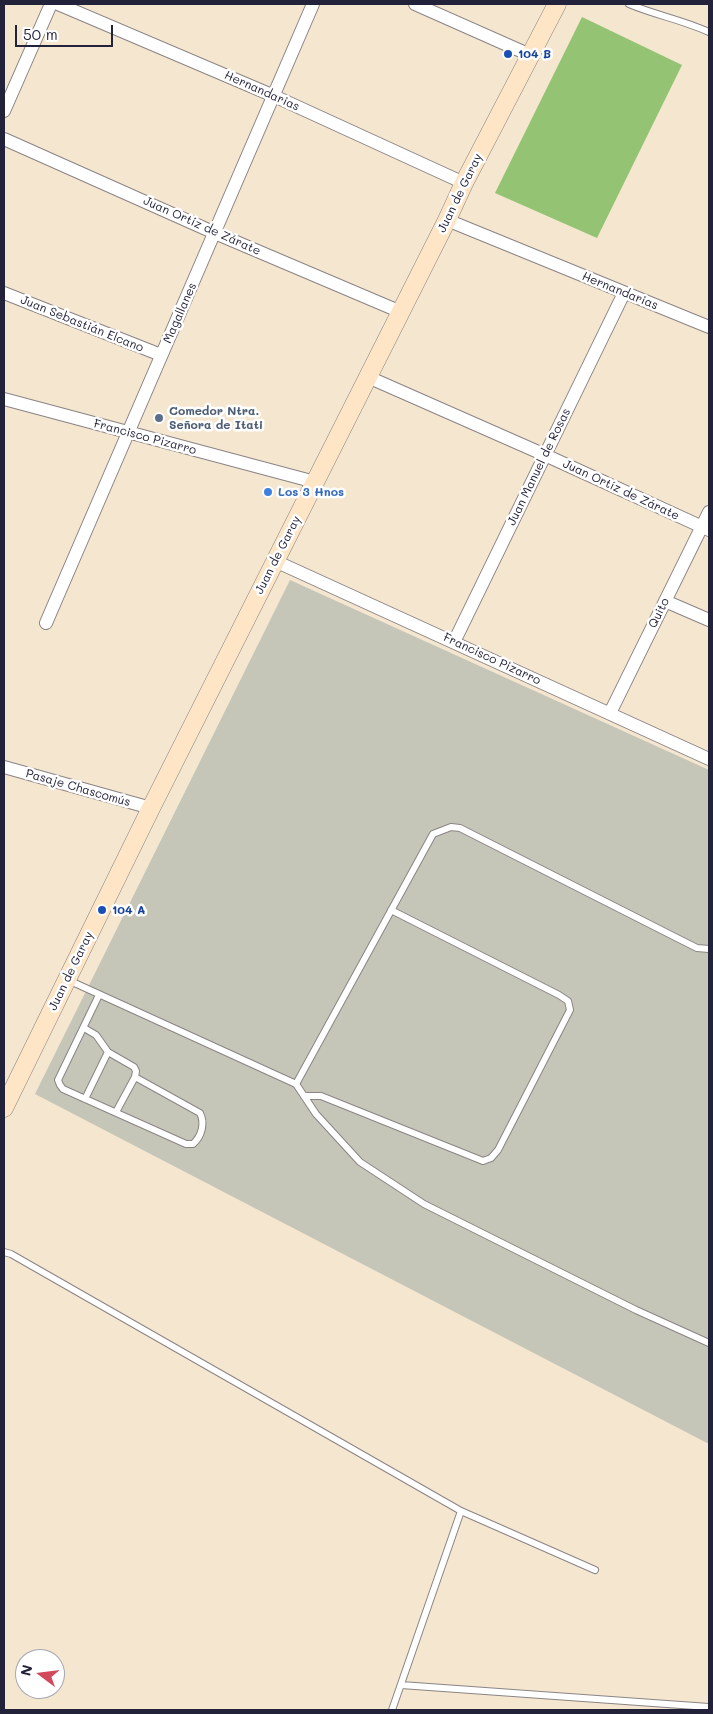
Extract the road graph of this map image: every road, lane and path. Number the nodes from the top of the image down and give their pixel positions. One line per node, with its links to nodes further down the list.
1 (51, 4): 10 (street)
2 (58, 4): 9 (street, Hernandarias)
3 (314, 4): 9 (street, Magallanes)
4 (415, 4): 8 (street)
5 (557, 4): 8 (street, Juan de Garay)
6 (629, 4): 7 (lane)
7 (709, 32)
8 (530, 55): 12 (street, Juan de Garay)
9 (274, 96): 12 (street, Hernandarias); 14 (street, Magallanes)
10 (4, 111)
11 (4, 139): 14 (street, Juan Ortíz de Zárate)
12 (464, 183): 13 (street, Juan de Garay)
13 (447, 220): 16 (street, Hernandarias); 17 (street, Juan de Garay)
14 (215, 233): 17 (street, Juan Ortíz de Zárate); 19 (street, Magallanes)
15 (4, 293): 19 (street, Juan Sebastián Elcano)
16 (624, 293): 18 (street, Hernandarias); 23 (street, Juan Manuel de Rosas)
17 (400, 312): 20 (street, Juan de Garay)
18 (709, 327)
19 (161, 355): 22 (street, Magallanes)
20 (368, 377): 23 (street, Juan Ortíz de Zárate); 24 (street, Juan de Garay)
21 (5, 403): 22 (street, Francisco Pizarro)
22 (129, 432): 24 (street, Francisco Pizarro); 30 (street, Magallanes)
23 (545, 455): 26 (street, Juan Ortíz de Zárate); 31 (street, Juan Manuel de Rosas)
24 (315, 482): 27 (street, Juan de Garay)
25 (709, 512): 26 (street, Quito)
26 (705, 528): 28 (street, Quito)
27 (275, 561): 31 (street, Francisco Pizarro); 35 (street, Juan de Garay)
28 (665, 601): 29 (street); 32 (street, Quito)
29 (709, 620)
30 (46, 623)
31 (454, 642): 32 (street, Francisco Pizarro)
32 (610, 713): 33 (street, Francisco Pizarro)
33 (709, 758)
34 (4, 767): 35 (street, Pasaje Chascomús)
35 (151, 808): 38 (street, Juan de Garay)
36 (391, 910): 37 (lane); 43 (lane); 44 (lane)
37 (709, 949)
38 (67, 980): 39 (lane); 46 (street, Juan de Garay)
39 (99, 995): 40 (lane); 43 (lane)
40 (84, 1028): 41 (lane); 45 (lane)
41 (108, 1052): 42 (lane); 45 (lane)
42 (135, 1077): 47 (lane); 47 (lane)
43 (296, 1084): 44 (lane)
44 (304, 1096): 49 (lane)
45 (85, 1098): 47 (lane)
46 (4, 1108)
47 (116, 1112)
48 (4, 1252): 50 (lane)
49 (709, 1343)
50 (461, 1511): 51 (lane); 52 (lane)
51 (595, 1570)
52 (401, 1685): 53 (lane); 54 (lane)
53 (709, 1707)
54 (392, 1710)

